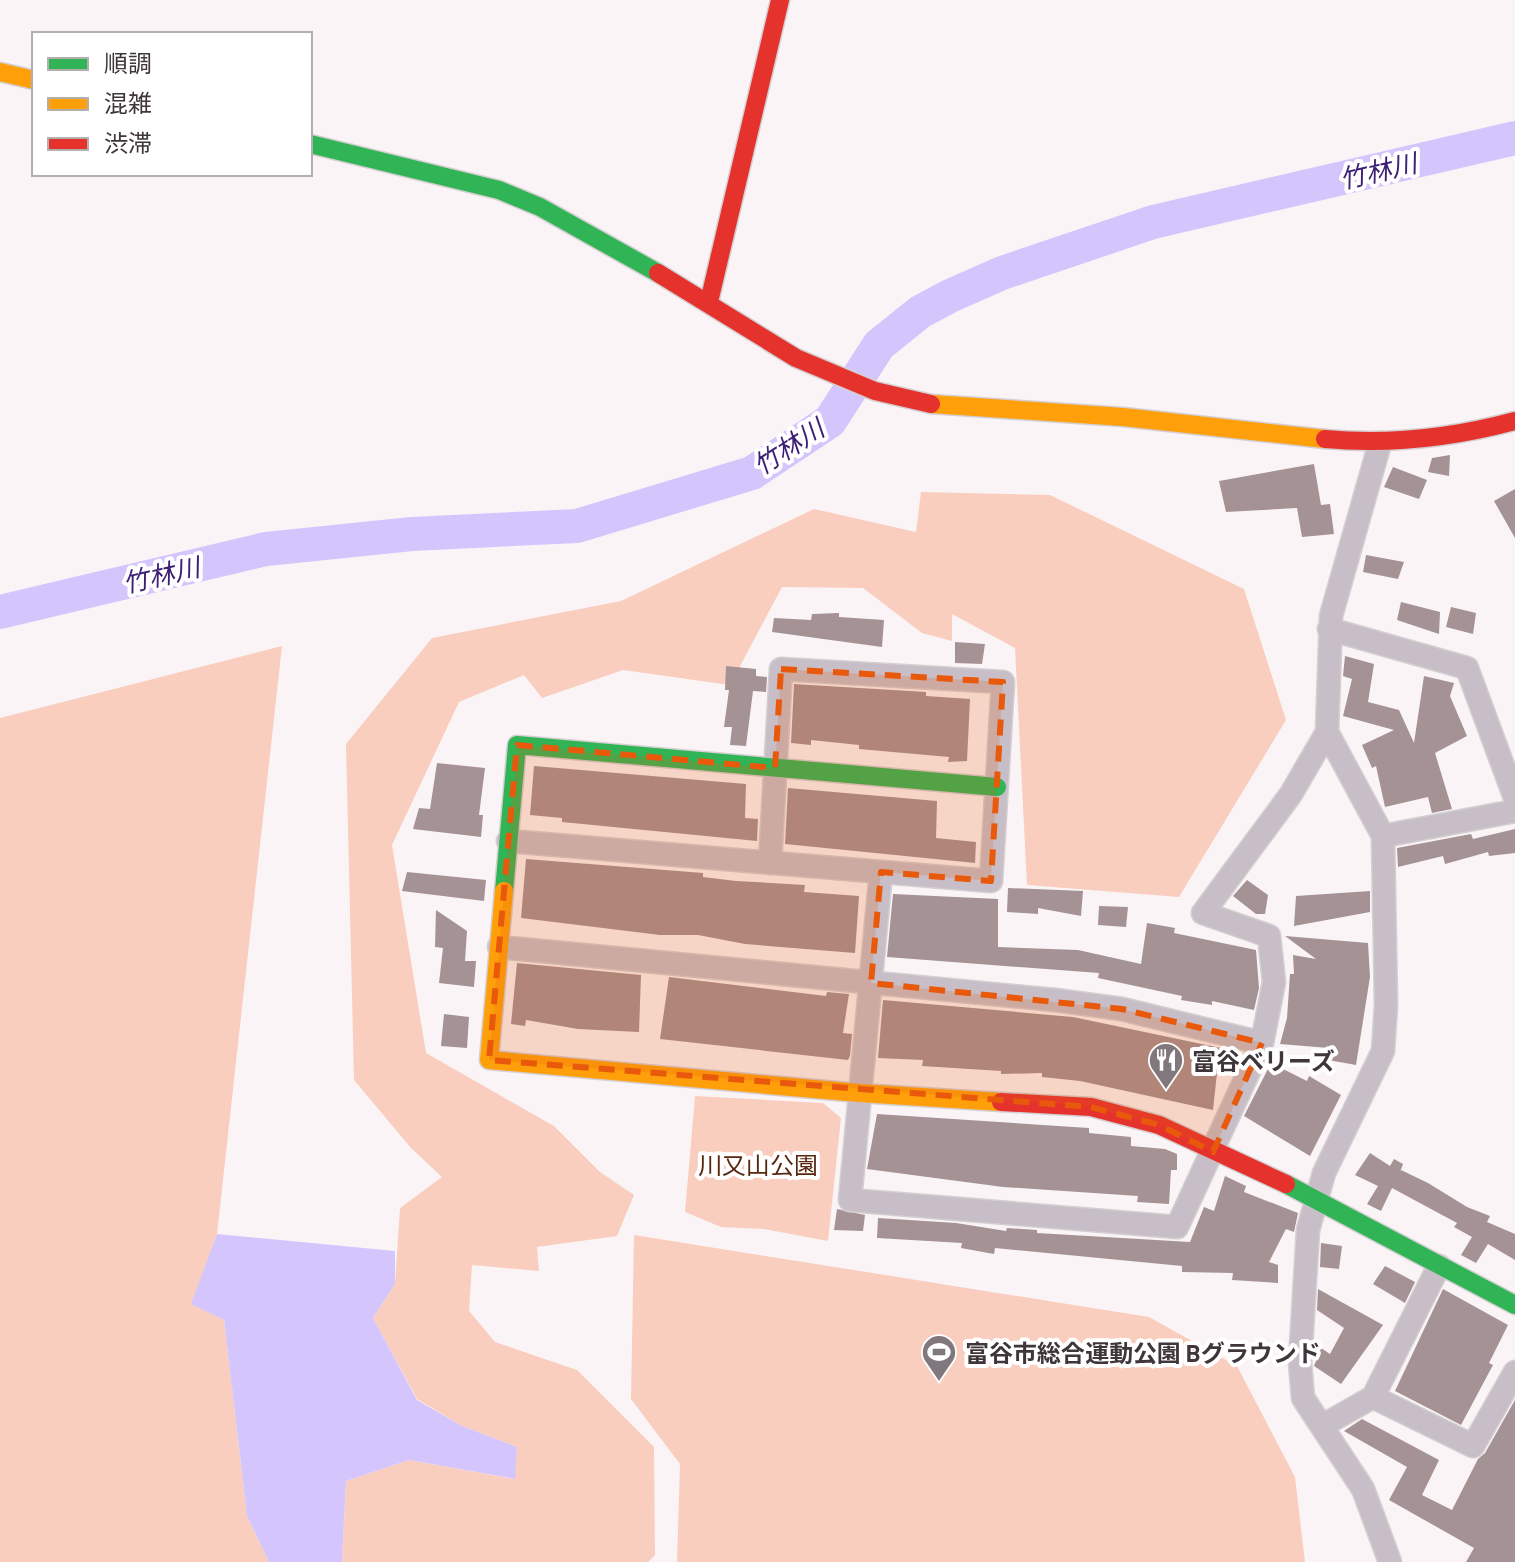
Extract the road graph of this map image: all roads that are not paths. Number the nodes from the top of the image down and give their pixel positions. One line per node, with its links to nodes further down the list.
1 (780, 0): 5 (street)
2 (0, 72): 3 (street)
3 (32, 80)
4 (312, 144): 5 (street)
5 (709, 302): 7 (street)
6 (1515, 421): 7 (street)
7 (1380, 443): 8 (street)
8 (1329, 629): 9 (street); 12 (street)
9 (1327, 732): 14 (street); 20 (street)
10 (775, 768): 11 (street); 11 (street); 15 (street); 16 (street)
11 (997, 787): 17 (street)
12 (1515, 798)
13 (1515, 811): 14 (street)
14 (1383, 836): 23 (street)
15 (508, 841): 16 (street); 18 (street)
16 (770, 863): 17 (street)
17 (881, 872): 19 (street)
18 (499, 947): 19 (street); 21 (street)
19 (871, 983): 20 (street); 21 (street)
20 (1262, 1043): 22 (street)
21 (859, 1093): 22 (street); 22 (street)
22 (1213, 1152): 23 (street)
23 (1316, 1198): 24 (street); 28 (street)
24 (1439, 1266): 25 (street); 27 (street)
25 (1515, 1305)
26 (1515, 1372): 27 (street)
27 (1373, 1397): 28 (street)
28 (1322, 1426): 29 (street)
29 (1390, 1562)

